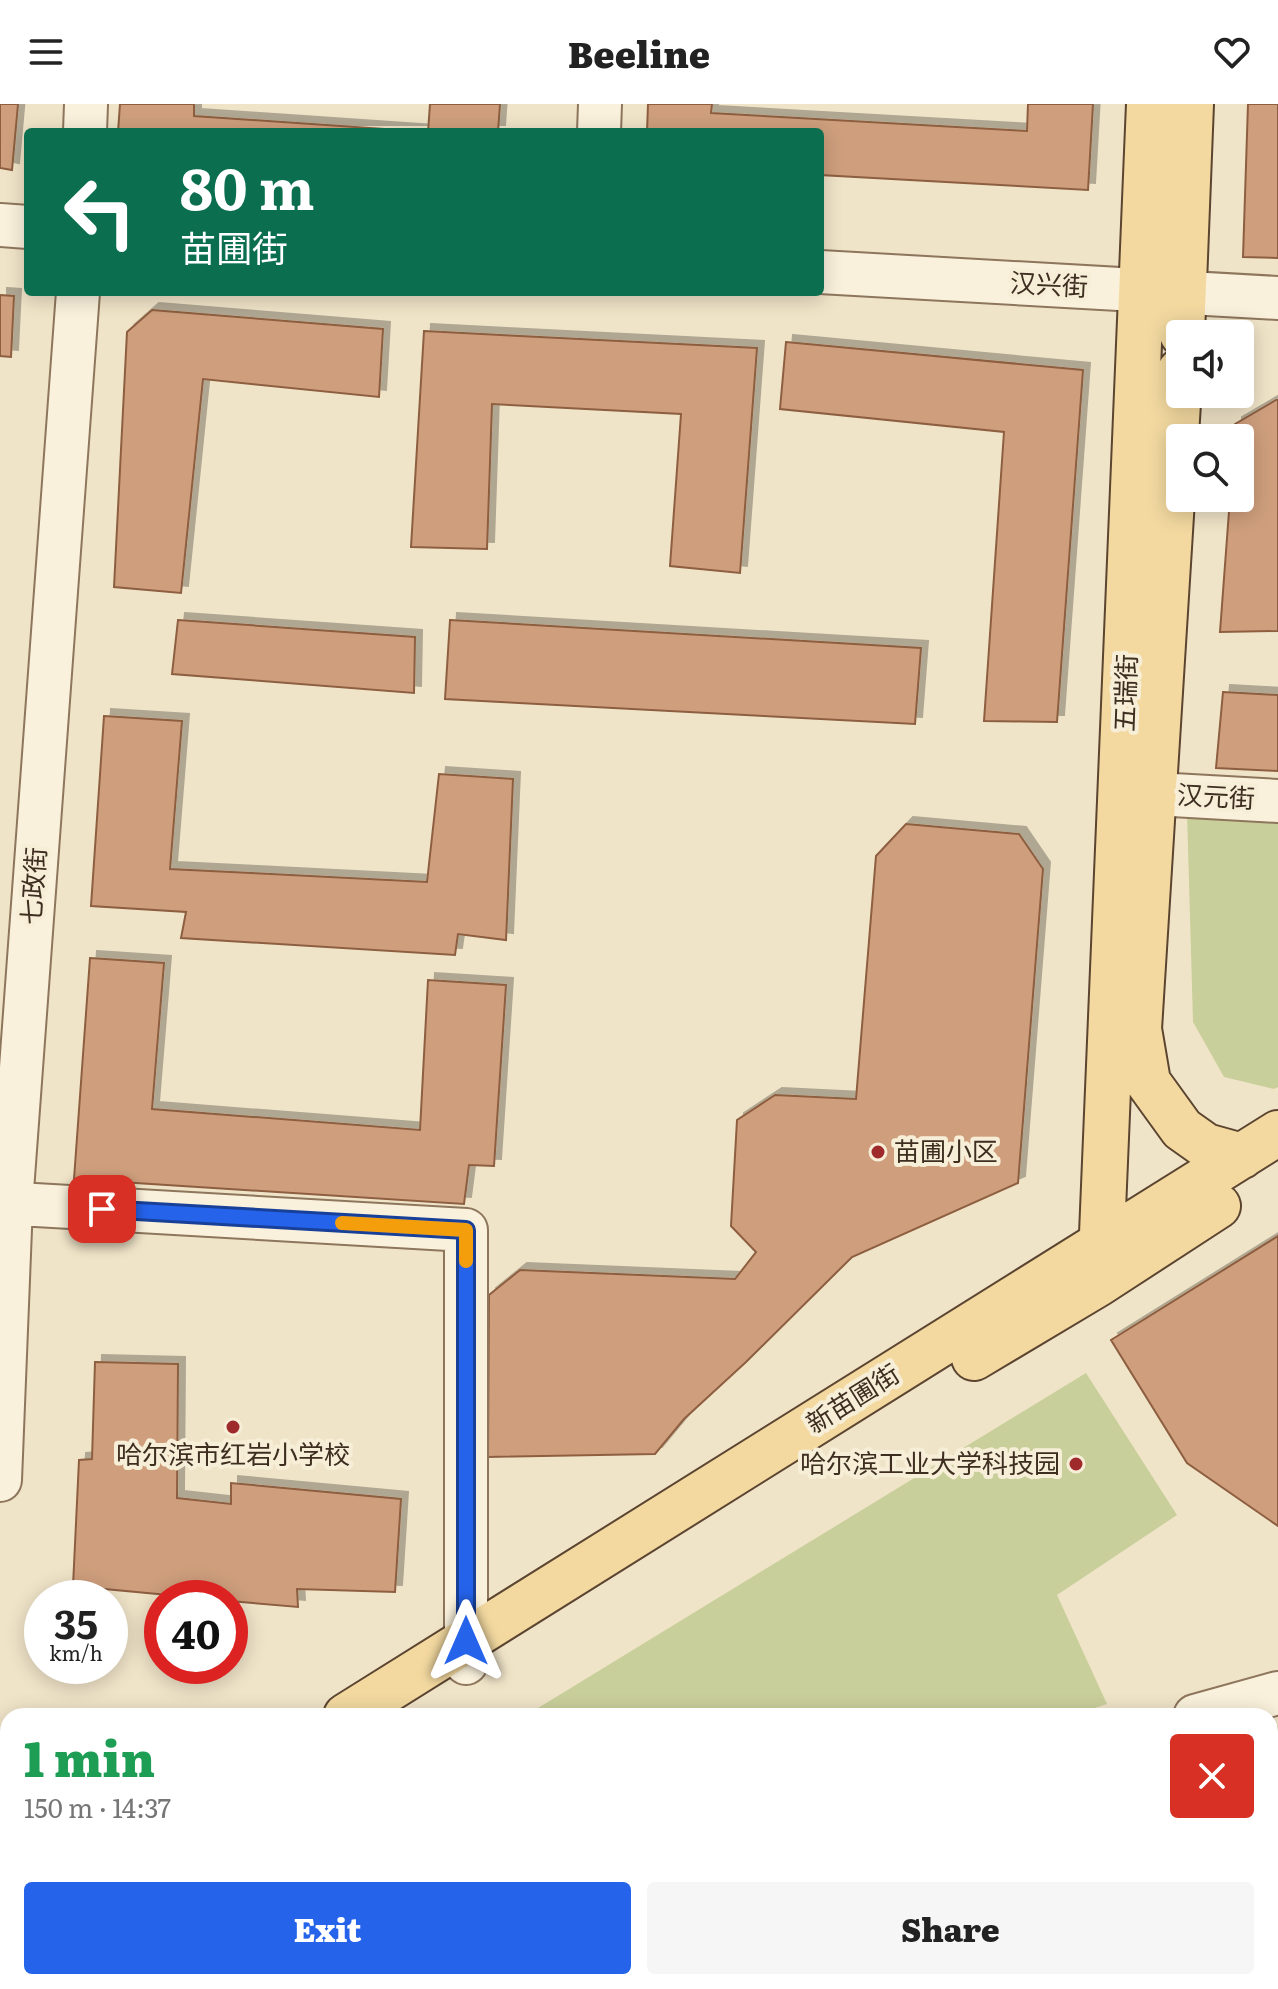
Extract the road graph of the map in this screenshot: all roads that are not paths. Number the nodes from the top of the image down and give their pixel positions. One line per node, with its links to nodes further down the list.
1 (86, 104): 5 (street)
2 (600, 104): 6 (street)
3 (1149, 104): 12 (main road, 五瑞街)
4 (1191, 104): 12 (main road, 五瑞街)
5 (85, 128)
6 (599, 128)
7 (0, 225): 8 (street)
8 (24, 227)
9 (824, 272): 12 (street, 汉兴街)
10 (78, 296): 18 (street, 七政街)
11 (1278, 298): 12 (street, 汉兴街)
12 (1170, 306): 19 (main road, 五瑞街)
13 (1178, 408): 14 (main road, 五瑞街)
14 (1155, 794): 15 (street, 汉元街); 17 (main road, 五瑞街)
15 (1278, 801)
16 (1278, 1133): 17 (main road, 新苗圃街)
17 (1260, 1161): 19 (main road, 新苗圃街)
18 (5, 1203): 20 (street, 七政街); 21 (street)
19 (1101, 1263): 21 (main road, 新苗圃街)
20 (0, 1480)
21 (466, 1652): 23 (main road, 新苗圃街); 24 (main road, 新苗圃街)
22 (1278, 1693): 25 (street)
23 (361, 1708)
24 (390, 1708)
25 (1224, 1708)

